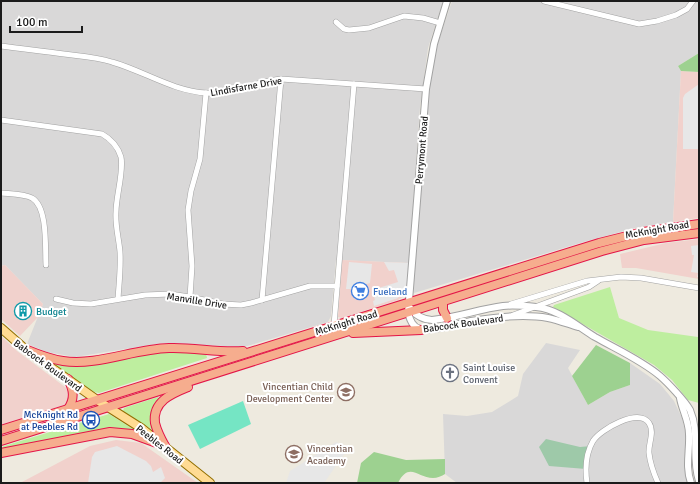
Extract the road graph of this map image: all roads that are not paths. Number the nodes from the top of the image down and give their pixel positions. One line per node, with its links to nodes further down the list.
1 (447, 1): 5 (street, Perrymont Road)
2 (544, 1): 3 (street)
3 (693, 1)
4 (336, 22): 5 (street)
5 (440, 23): 9 (street, Perrymont Road)
6 (1, 46): 10 (street, Lindisfarne Drive)
7 (281, 79): 8 (street, Lindisfarne Drive); 10 (street, Lindisfarne Drive); 22 (street)
8 (354, 84): 9 (street, Lindisfarne Drive); 17 (street)
9 (426, 89): 23 (street, Perrymont Road)
10 (206, 93): 19 (street)
11 (1, 120): 21 (street)
12 (1, 193): 15 (street)
13 (699, 224): 23 (highway, McKnight Road)
14 (699, 233): 24 (highway, McKnight Road)
15 (46, 264)
16 (601, 280): 18 (street); 25 (street); 26 (street)
17 (337, 286): 22 (street, Manville Drive); 30 (street)
18 (699, 288)
19 (190, 297): 21 (street, Manville Drive); 22 (street, Manville Drive)
20 (56, 299): 21 (street, Manville Drive)
21 (118, 299)
22 (262, 300)
23 (408, 302): 27 (street); 30 (highway, McKnight Road)
24 (443, 302): 27 (highway, McKnight Road); 29 (highway)
25 (504, 306): 26 (street, Babcock Boulevard); 29 (street, Babcock Boulevard)
26 (536, 307): 28 (street); 31 (street, Babcock Boulevard)
27 (410, 312): 29 (street, Babcock Boulevard); 33 (street, Babcock Boulevard); 34 (highway, McKnight Road)
28 (506, 317): 31 (street, Babcock Boulevard); 33 (street, Babcock Boulevard)
29 (447, 318)
30 (334, 326): 36 (highway, McKnight Road)
31 (578, 327): 39 (street, Babcock Boulevard)
32 (1, 328): 35 (main road, Babcock Boulevard)
33 (421, 330): 34 (highway)
34 (340, 334): 37 (highway, McKnight Road)
35 (25, 349): 36 (highway); 38 (main road, Babcock Boulevard)
36 (257, 350): 40 (highway, McKnight Road)
37 (241, 365): 41 (highway, McKnight Road); 45 (highway)
38 (68, 379): 40 (main road, Babcock Boulevard); 42 (highway)
39 (680, 398): 47 (street, Babcock Boulevard); 51 (street, Babcock Boulevard)
40 (97, 400): 41 (main road, Babcock Boulevard); 42 (highway, McKnight Road)
41 (108, 407): 44 (highway, McKnight Road); 45 (main road, Peebles Road)
42 (68, 409): 43 (highway, McKnight Road)
43 (1, 430)
44 (1, 441)
45 (165, 446): 46 (highway); 48 (main road, Peebles Road)
46 (1, 453)
47 (699, 481)
48 (210, 483)
49 (587, 483): 50 (street)
50 (658, 483)
51 (691, 483)

